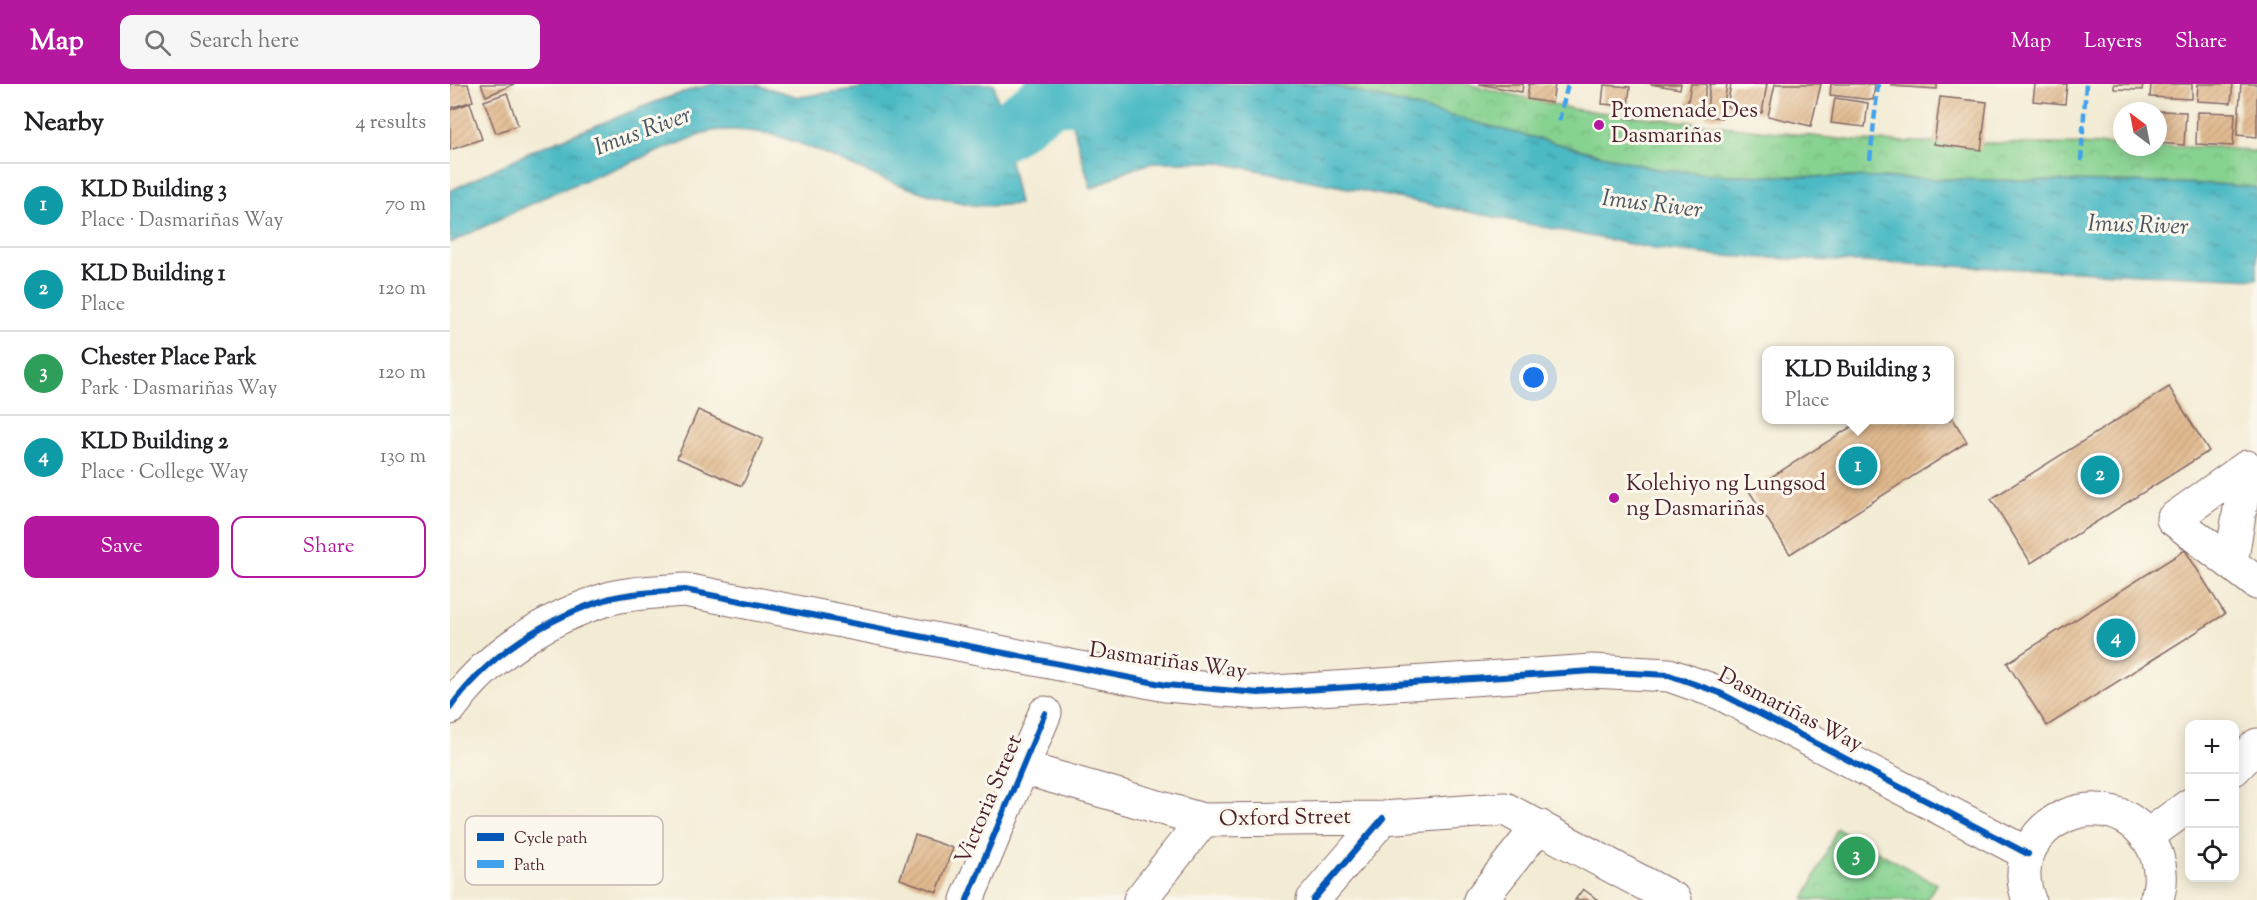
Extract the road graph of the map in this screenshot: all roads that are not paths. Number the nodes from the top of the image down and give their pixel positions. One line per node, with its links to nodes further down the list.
1 (2231, 563): 2 (street)
2 (2257, 583)
3 (450, 708): 13 (street, Dasmariñas Way)
4 (1045, 713): 7 (street, Victoria Street)
5 (2257, 745): 6 (street)
6 (2239, 765)
7 (1023, 768): 10 (street, Oxford Street); 15 (street, Victoria Street)
8 (2185, 808): 12 (street)
9 (1383, 818): 10 (street, Oxford Street); 11 (street, Oxford Street); 17 (street)
10 (1203, 820): 16 (street)
11 (1539, 826): 14 (street, Oxford Street); 18 (street)
12 (2147, 836): 13 (street); 20 (street)
13 (2028, 854): 19 (street)
14 (1664, 897)
15 (967, 900)
16 (1140, 900)
17 (1314, 900)
18 (1480, 900)
19 (2029, 900)
20 (2156, 900)

